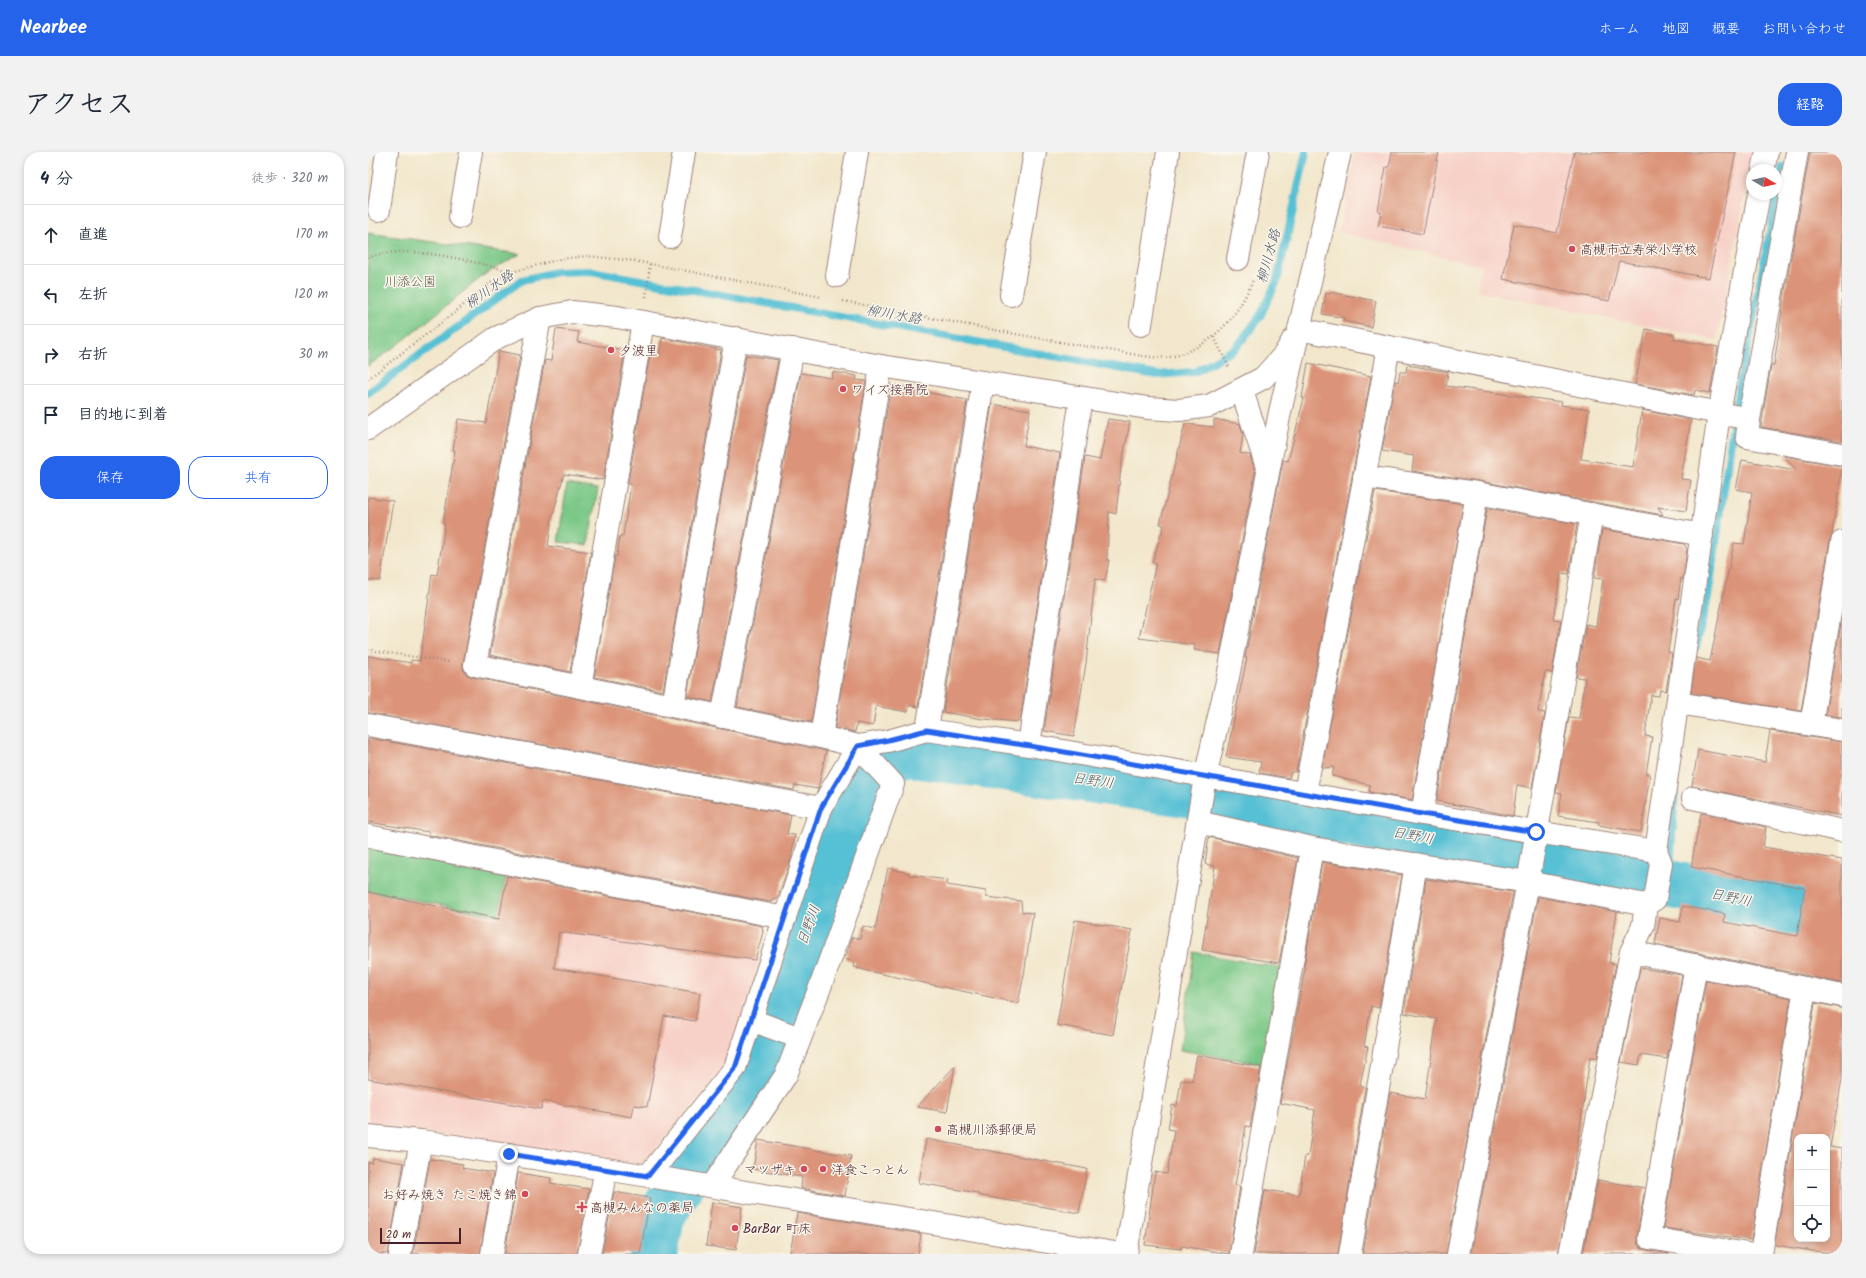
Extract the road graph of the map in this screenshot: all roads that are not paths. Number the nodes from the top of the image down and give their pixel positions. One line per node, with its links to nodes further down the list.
1 (387, 152): 13 (street)
2 (471, 152): 14 (street)
3 (684, 152): 15 (street)
4 (857, 152): 17 (street)
5 (1035, 152): 18 (street)
6 (1168, 152): 21 (street)
7 (1258, 152): 16 (street)
8 (1340, 152): 22 (street)
9 (1767, 152): 11 (street)
10 (1797, 152): 31 (street)
11 (1765, 164)
12 (1758, 200): 30 (street)
13 (379, 210)
14 (460, 217)
15 (670, 237)
16 (1238, 259)
17 (837, 276)
18 (1011, 295)
19 (540, 318): 20 (street); 32 (street); 40 (street)
20 (643, 322): 23 (street); 40 (street)
21 (1141, 325)
22 (1299, 329): 24 (street); 28 (street); 34 (street)
23 (736, 338): 25 (street); 42 (street)
24 (1389, 347): 30 (street); 35 (street)
25 (793, 349): 26 (street); 43 (street)
26 (881, 366): 27 (street); 48 (street)
27 (983, 382): 29 (street); 46 (street)
28 (1242, 390): 29 (street); 34 (street)
29 (1081, 398): 50 (street)
30 (1719, 414): 31 (street); 38 (street)
31 (1749, 419): 33 (street)
32 (368, 429)
33 (1842, 454)
34 (1268, 471): 51 (street)
35 (1364, 477): 36 (street); 52 (street)
36 (1477, 493): 37 (street); 55 (street)
37 (1592, 514): 38 (street); 58 (street)
38 (1702, 535): 41 (street)
39 (1842, 542): 45 (street)
40 (580, 687): 42 (street)
41 (1678, 703): 45 (street); 61 (street)
42 (672, 706): 43 (street)
43 (722, 717): 48 (street)
44 (368, 725): 54 (street)
45 (1811, 725): 47 (street)
46 (927, 730): 49 (street); 50 (street)
47 (1842, 730)
48 (821, 737): 49 (street)
49 (858, 746): 54 (street); 71 (street)
50 (1030, 746): 51 (street)
51 (1204, 780): 52 (street); 56 (street)
52 (1305, 793): 55 (street)
53 (1693, 798): 57 (street)
54 (821, 808): 65 (street)
55 (1422, 814): 58 (street)
56 (1198, 818): 60 (street); 83 (street)
57 (1842, 831)
58 (1536, 832): 61 (street); 63 (street)
59 (368, 836): 65 (street)
60 (1312, 848): 62 (street); 84 (street)
61 (1656, 851): 64 (street)
62 (1416, 864): 63 (street); 85 (street)
63 (1528, 882): 64 (street); 86 (street)
64 (1646, 905): 66 (street)
65 (785, 918): 70 (street)
66 (1631, 952): 67 (street); 87 (street)
67 (1696, 965): 68 (street); 88 (street)
68 (1805, 988): 69 (street); 89 (street)
69 (1842, 996)
70 (751, 1020): 71 (street); 76 (street)
71 (800, 1038): 77 (street)
72 (368, 1136): 73 (street)
73 (421, 1141): 74 (street); 79 (street)
74 (509, 1154): 75 (street); 80 (street)
75 (606, 1169): 76 (street); 81 (street)
76 (648, 1176): 77 (street)
77 (712, 1186): 78 (street)
78 (1006, 1245): 82 (street)
79 (400, 1254)
80 (492, 1254)
81 (589, 1254)
82 (1121, 1254)
83 (1126, 1254)
84 (1241, 1254)
85 (1350, 1254)
86 (1458, 1254)
87 (1570, 1254)
88 (1748, 1254)
89 (1761, 1254)

